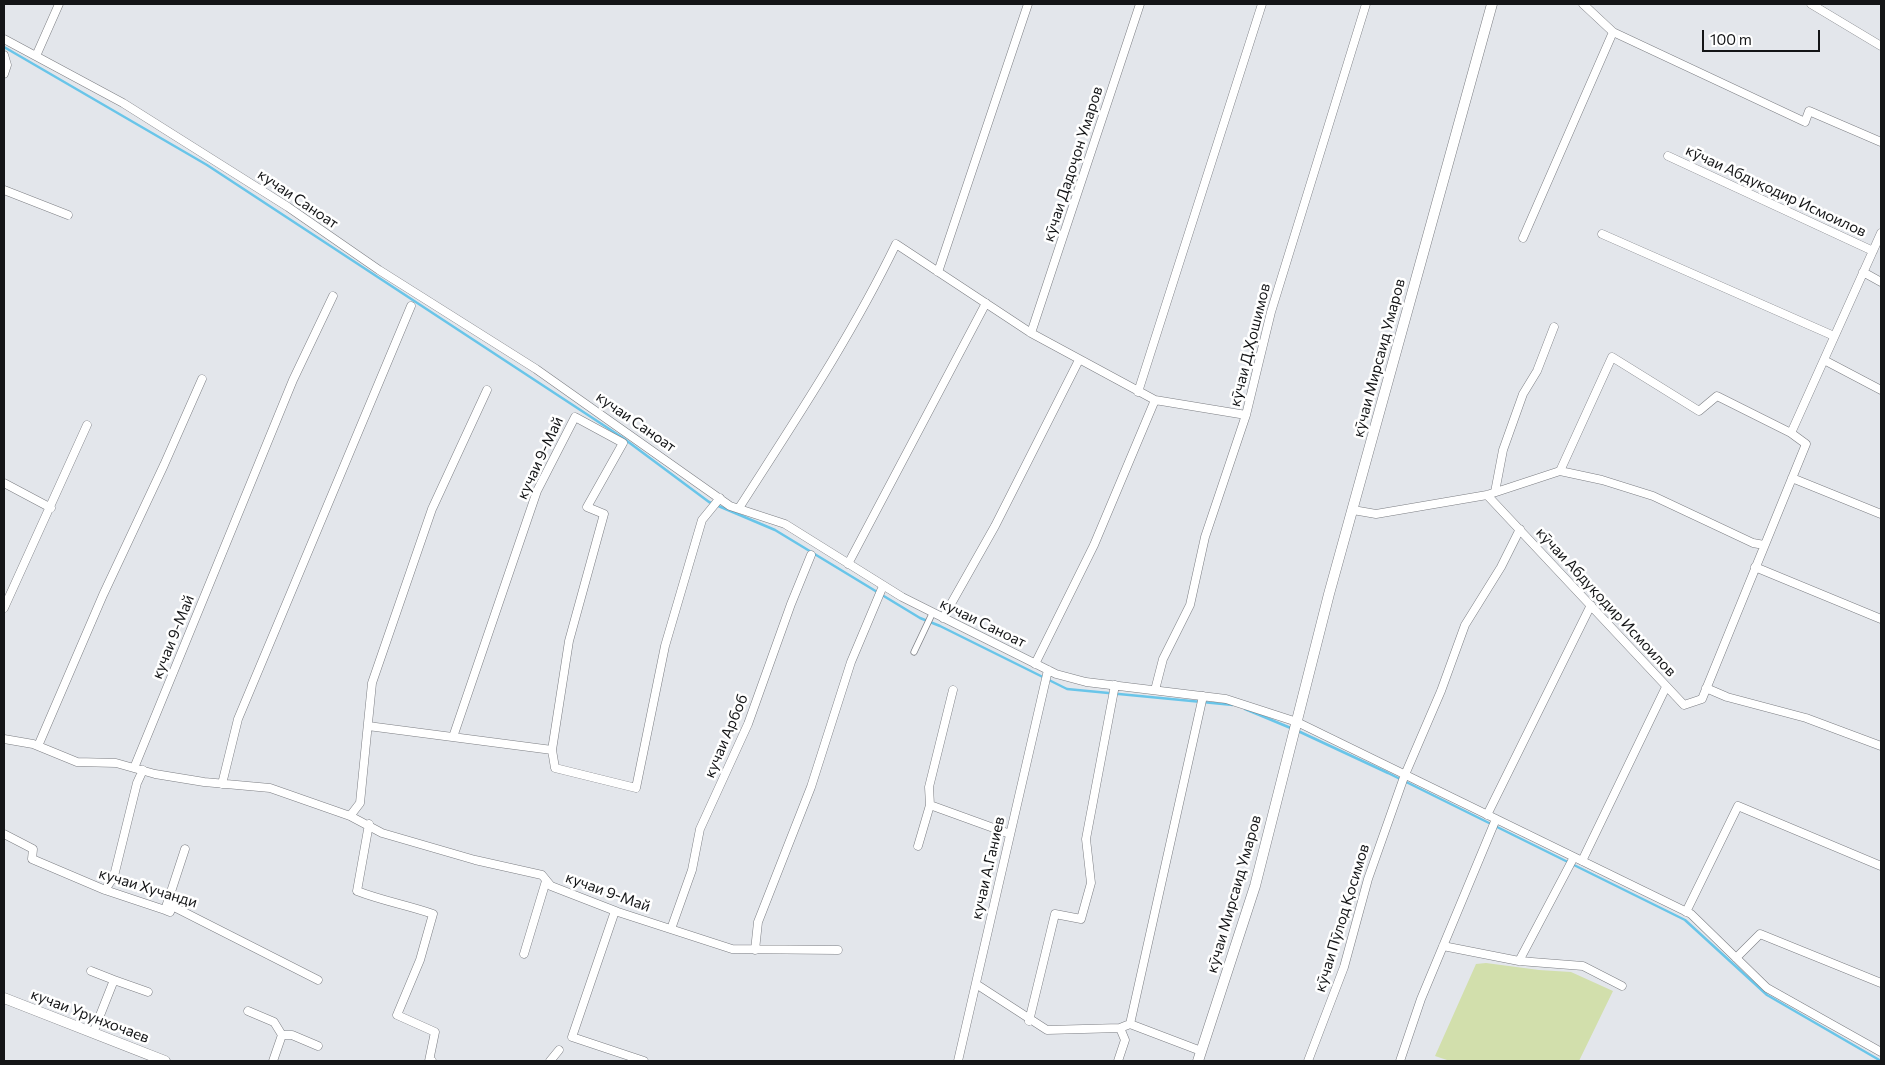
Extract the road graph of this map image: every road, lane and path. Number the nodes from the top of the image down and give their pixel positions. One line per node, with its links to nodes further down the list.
1 (59, 4): 13 (street)
2 (1028, 4): 23 (street)
3 (1140, 4): 30 (street, кӯчаи Дадоҷон Умаров)
4 (1262, 4): 37 (street)
5 (1366, 4): 39 (street, кӯчаи Д.Ҳошимов)
6 (1492, 4): 49 (street, кӯчаи Мирсаид Умаров)
7 (1583, 4): 9 (street)
8 (1811, 4): 11 (street)
9 (1614, 32): 15 (street); 21 (street)
10 (4, 39): 13 (street, кучаи Саноат)
11 (1881, 46)
12 (4, 55): 14 (street)
13 (36, 56): 46 (street, кучаи Саноат)
14 (4, 74)
15 (1881, 142)
16 (1668, 156): 22 (street, кӯчаи Абдуқодир Исмоилов)
17 (4, 190): 18 (street)
18 (68, 215)
19 (1881, 233): 22 (street, кӯчаи Абдуқодир Исмоилов)
20 (1602, 234): 31 (street)
21 (1523, 238)
22 (1873, 251): 24 (street, кӯчаи Абдуқодир Исмоилов)
23 (938, 272): 27 (street); 48 (street)
24 (1863, 272): 25 (street); 31 (street, кӯчаи Абдуқодир Исмоилов)
25 (1881, 282)
26 (333, 296): 78 (street, кучаи 9-Май)
27 (986, 303): 30 (street); 54 (street)
28 (411, 306): 80 (street)
29 (1554, 327): 45 (street)
30 (1031, 333): 32 (street)
31 (1834, 336): 33 (street, кӯчаи Абдуқодир Исмоилов)
32 (1079, 360): 37 (street); 59 (street)
33 (1824, 360): 36 (street); 41 (street, кӯчаи Абдуқодир Исмоилов)
34 (202, 379): 75 (street)
35 (486, 390): 71 (street)
36 (1881, 390)
37 (1138, 392): 38 (street)
38 (1154, 400): 39 (street); 63 (street)
39 (1246, 415): 68 (street, кӯчаи Д.Ҳошимов)
40 (87, 425): 47 (street)
41 (1791, 433): 42 (street, кӯчаи Абдуқодир Исмоилов); 43 (street, кӯчаи Абдуқодир Исмоилов)
42 (1560, 471): 45 (street); 52 (street)
43 (1792, 478): 50 (street); 52 (street, кӯчаи Абдуқодир Исмоилов)
44 (4, 483): 47 (street)
45 (1491, 494): 49 (street); 51 (street, кӯчаи Абдуқодир Исмоилов)
46 (717, 502): 48 (street, кучаи Саноат); 77 (street)
47 (51, 508): 58 (street)
48 (739, 508): 54 (street, кучаи Саноат)
49 (1352, 510): 72 (street, кӯчаи Мирсаид Умаров)
50 (1881, 514)
51 (1520, 529): 57 (street, кӯчаи Абдуқодир Исмоилов); 79 (street, кӯчаи Пӯлод Қосимов)
52 (1764, 545): 55 (street, кӯчаи Абдуқодир Исмоилов)
53 (811, 554): 98 (street, кучаи Арбоб)
54 (848, 564): 56 (street, кучаи Саноат)
55 (1755, 567): 60 (street); 66 (street, кӯчаи Абдуқодир Исмоилов)
56 (881, 592): 61 (street, кучаи Саноат); 100 (street)
57 (1591, 605): 65 (street, кӯчаи Абдуқодир Исмоилов); 82 (street)
58 (4, 608)
59 (943, 618): 61 (street, кучаи Саноат); 63 (street, кучаи Саноат)
60 (1881, 619)
61 (929, 620): 62 (street)
62 (914, 652)
63 (1035, 664): 64 (street, кучаи Саноат)
64 (1046, 675): 69 (street, кучаи Саноат); 87 (street, кучаи А.Ганиев)
65 (1666, 687): 66 (street, кӯчаи Абдуқодир Исмоилов); 91 (street)
66 (1706, 688): 76 (street)
67 (953, 690): 81 (street)
68 (1155, 690): 69 (street, кучаи Саноат); 70 (street, кучаи Саноат)
69 (1114, 691): 114 (street)
70 (1202, 700): 72 (street, кучаи Саноат); 115 (street)
71 (368, 726): 73 (street); 83 (street)
72 (1295, 727): 79 (street, кучаи Саноат); 122 (street, кӯчаи Мирсаид Умаров)
73 (453, 737): 77 (street); 77 (street, кучаи 9-Май)
74 (4, 739): 75 (street, кучаи 9-Май)
75 (38, 746): 78 (street, кучаи 9-Май)
76 (1881, 746)
77 (552, 750)
78 (138, 769): 80 (street, кучаи 9-Май); 94 (street)
79 (1403, 778): 82 (street, кучаи Саноат); 130 (street, кӯчаи Пӯлод Қосимов)
80 (222, 784): 83 (street, кучаи 9-Май)
81 (930, 804): 87 (street); 88 (street)
82 (1487, 815): 84 (street, кучаи Саноат)
83 (350, 816): 85 (street, кучаи 9-Май)
84 (1494, 823): 90 (street, кучаи Саноат); 99 (street)
85 (369, 824): 93 (street, кучаи 9-Май); 125 (street)
86 (4, 834): 94 (street, кучаи Хучанди)
87 (1010, 834): 109 (street, кучаи А.Ганиев)
88 (918, 846)
89 (185, 849): 95 (street)
90 (1574, 857): 91 (street, кучаи Саноат); 104 (street)
91 (1582, 861): 97 (street, кучаи Саноат)
92 (1881, 866): 97 (street)
93 (546, 880): 96 (street, кучаи 9-Май); 102 (street)
94 (105, 890): 95 (street, кучаи Хучанди)
95 (166, 910): 107 (street, кучаи Хучанди)
96 (615, 911): 98 (street, кучаи 9-Май); 127 (street)
97 (1686, 912): 103 (street, кучаи Саноат)
98 (671, 930): 100 (street, кучаи 9-Май)
99 (1443, 946): 104 (street); 131 (street)
100 (755, 950): 101 (street, кучаи 9-Май)
101 (838, 950)
102 (524, 954)
103 (1736, 958): 108 (street); 121 (street, кучаи Саноат)
104 (1518, 961): 110 (street)
105 (91, 971): 106 (street)
106 (114, 980): 111 (street); 117 (street)
107 (318, 980)
108 (1881, 983)
109 (976, 984): 114 (street); 128 (street, кучаи А.Ганиев)
110 (1622, 986)
111 (148, 992)
112 (4, 998): 117 (street, кучаи Урунхочаев)
113 (248, 1011): 118 (street)
114 (1029, 1021): 116 (street)
115 (1130, 1024): 116 (street); 122 (street)
116 (1120, 1028): 129 (street)
117 (93, 1033): 123 (street, кучаи Урунхочаев)
118 (282, 1035): 119 (street); 124 (street)
119 (318, 1046)
120 (559, 1050): 126 (street)
121 (1881, 1052)
122 (1200, 1056)
123 (165, 1061)
124 (273, 1061)
125 (432, 1061)
126 (550, 1061)
127 (644, 1061)
128 (958, 1061)
129 (1118, 1061)
130 (1308, 1061)
131 (1400, 1061)

